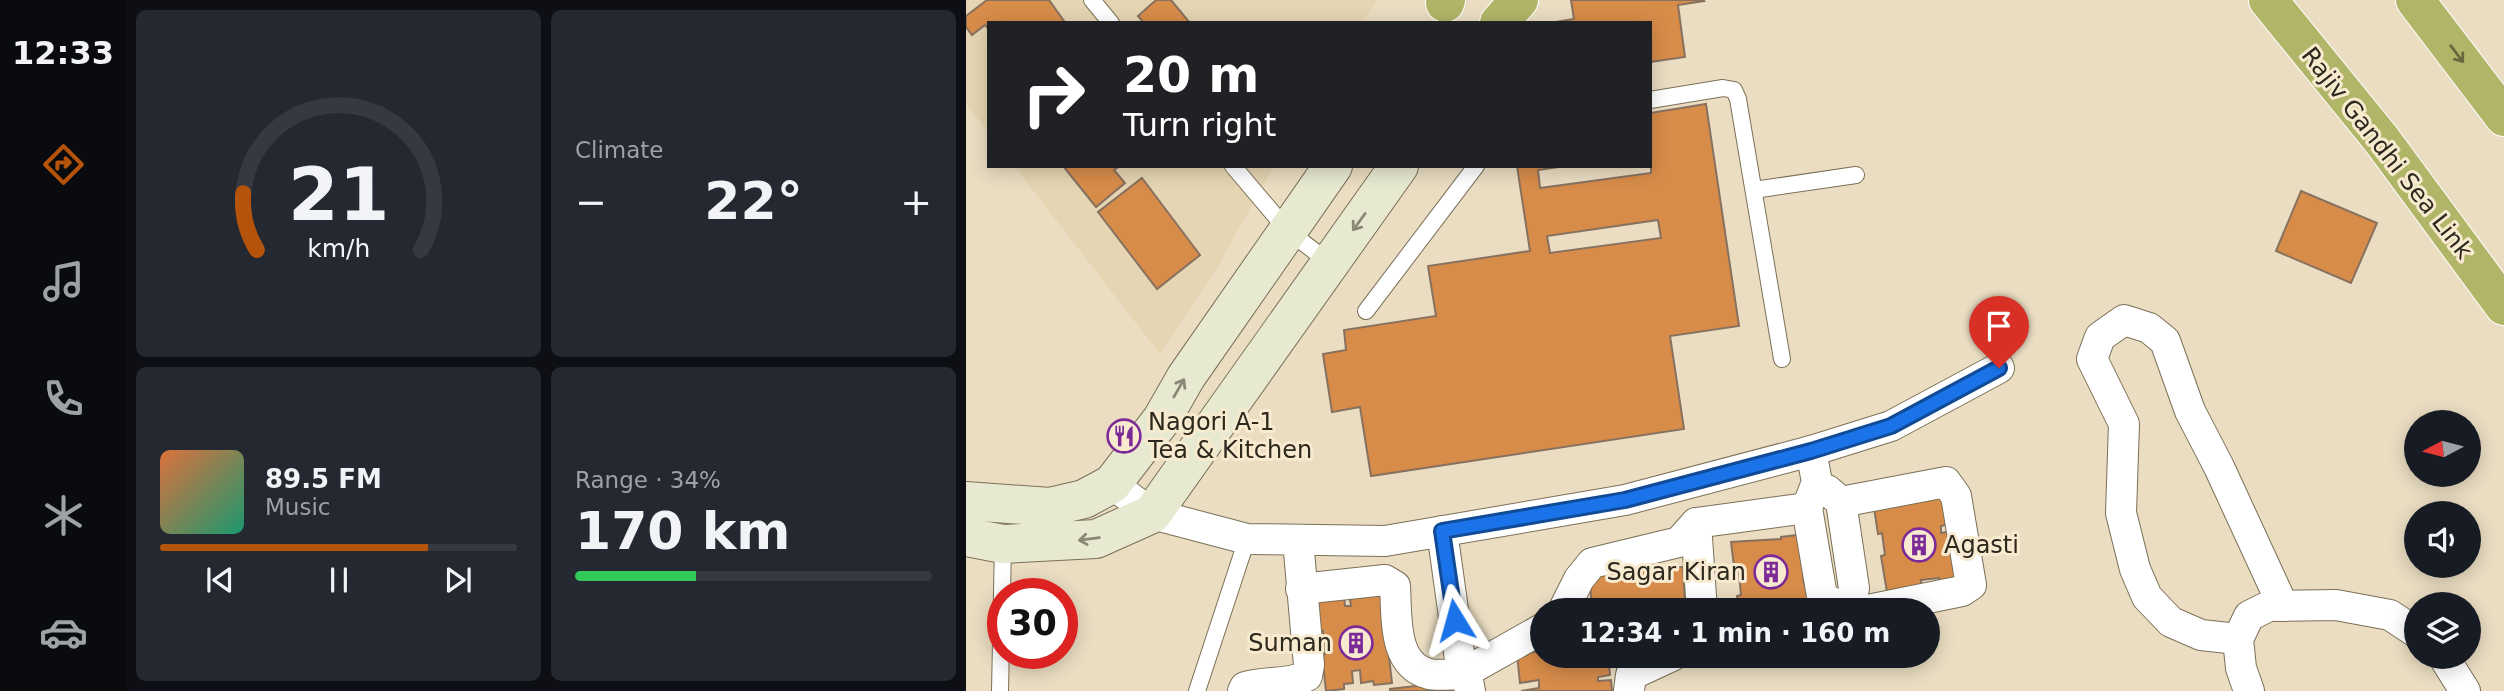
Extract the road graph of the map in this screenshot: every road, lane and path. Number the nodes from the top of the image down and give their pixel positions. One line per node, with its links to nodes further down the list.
1 (1092, 0): 6 (lane)
2 (1513, 0): 7 (main road)
3 (1519, 0): 8 (highway)
4 (2268, 0): 19 (highway, Rajiv Gandhi Sea Link)
5 (2415, 0): 10 (highway, one-way to 10)
6 (1109, 21)
7 (1500, 21)
8 (1501, 21)
9 (1652, 100): 16 (lane)
10 (2504, 117)
11 (1235, 168): 17 (lane)
12 (1332, 168): 17 (main road)
13 (1398, 168): 18 (main road, one-way to 18)
14 (1474, 168): 20 (lane)
15 (1856, 175): 16 (lane)
16 (1754, 190): 21 (lane)
17 (1288, 231): 18 (lane); 24 (main road, one-way to 17)
18 (1330, 262): 28 (main road)
19 (2504, 306)
20 (1366, 311)
21 (1782, 359)
22 (1999, 368): 23 (street)
23 (1811, 451): 25 (street); 30 (street)
24 (1112, 484): 26 (main road); 28 (street)
25 (1812, 495): 27 (street); 29 (street); 38 (street)
26 (966, 501)
27 (1841, 502): 39 (street); 40 (street)
28 (1152, 514): 32 (street); 34 (main road, one-way to 34)
29 (1696, 523): 36 (street); 37 (street)
30 (1442, 531): 33 (street); 47 (street)
31 (966, 537): 34 (main road)
32 (1247, 539): 33 (street); 49 (lane)
33 (1298, 540): 35 (street)
34 (1003, 544): 48 (lane)
35 (1301, 589): 47 (street); 50 (street)
36 (1570, 598)
37 (1701, 598)
38 (1825, 598)
39 (1851, 598)
40 (1927, 598)
41 (2283, 606): 42 (street); 44 (street); 44 (street)
42 (2404, 624)
43 (1530, 637): 47 (street)
44 (2238, 639): 52 (street)
45 (1646, 668): 51 (street)
46 (2451, 669): 53 (street)
47 (1466, 682)
48 (1000, 691)
49 (1197, 691)
50 (1243, 691)
51 (1629, 691)
52 (2249, 691)
53 (2465, 691)

